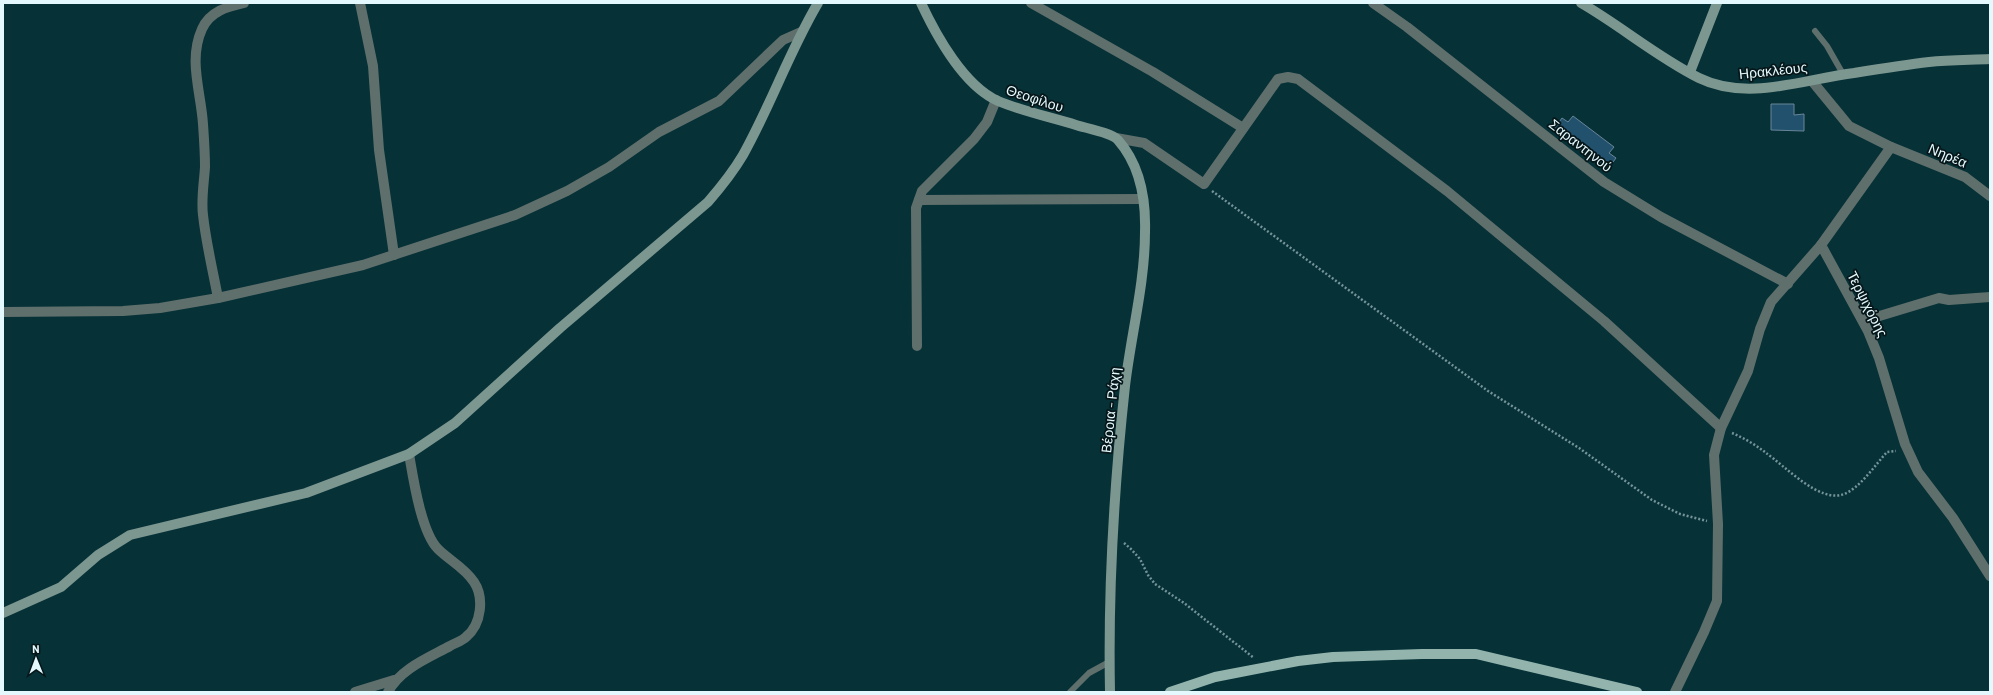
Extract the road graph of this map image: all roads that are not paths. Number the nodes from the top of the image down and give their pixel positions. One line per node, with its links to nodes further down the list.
1 (244, 3): 26 (street)
2 (360, 3): 23 (street)
3 (818, 3): 10 (street)
4 (920, 3): 15 (street, Θεοφίλου)
5 (1031, 3): 16 (street)
6 (1373, 3): 24 (street, Σαραντηνού)
7 (1581, 3): 12 (street, Ηρακλέους)
8 (1717, 3): 12 (street)
9 (1815, 31): 13 (lane)
10 (801, 32): 23 (street); 31 (street)
11 (1990, 59): 13 (street, Ηρακλέους)
12 (1690, 72): 14 (street, Ηρακλέους)
13 (1843, 74): 14 (street, Ηρακλέους)
14 (1812, 81): 18 (street)
15 (996, 100): 17 (street, Θεοφίλου); 21 (street)
16 (1243, 128): 17 (street); 30 (street)
17 (1116, 138): 20 (street, Βέροια - Ράχη)
18 (1891, 147): 19 (street, Νηρέα); 22 (street)
19 (1990, 196)
20 (1144, 199): 21 (street); 34 (street, Βέροια - Ράχη)
21 (919, 200): 29 (street)
22 (1821, 245): 24 (street); 28 (street, Τερψιχόρης)
23 (394, 255): 26 (street)
24 (1788, 284): 30 (street)
25 (1990, 297): 28 (street)
26 (218, 298): 27 (street)
27 (3, 312)
28 (1863, 321): 32 (street, Τερψιχόρης)
29 (917, 346)
30 (1721, 428): 42 (street)
31 (409, 454): 33 (street); 35 (street)
32 (1990, 576)
33 (3, 613)
34 (1111, 661): 38 (lane); 39 (street, Βέροια - Ράχη)
35 (394, 680): 36 (street); 37 (street)
36 (355, 692)
37 (388, 692)
38 (1070, 692)
39 (1110, 692)
40 (1170, 692): 41 (main road)
41 (1637, 692)
42 (1675, 692)

